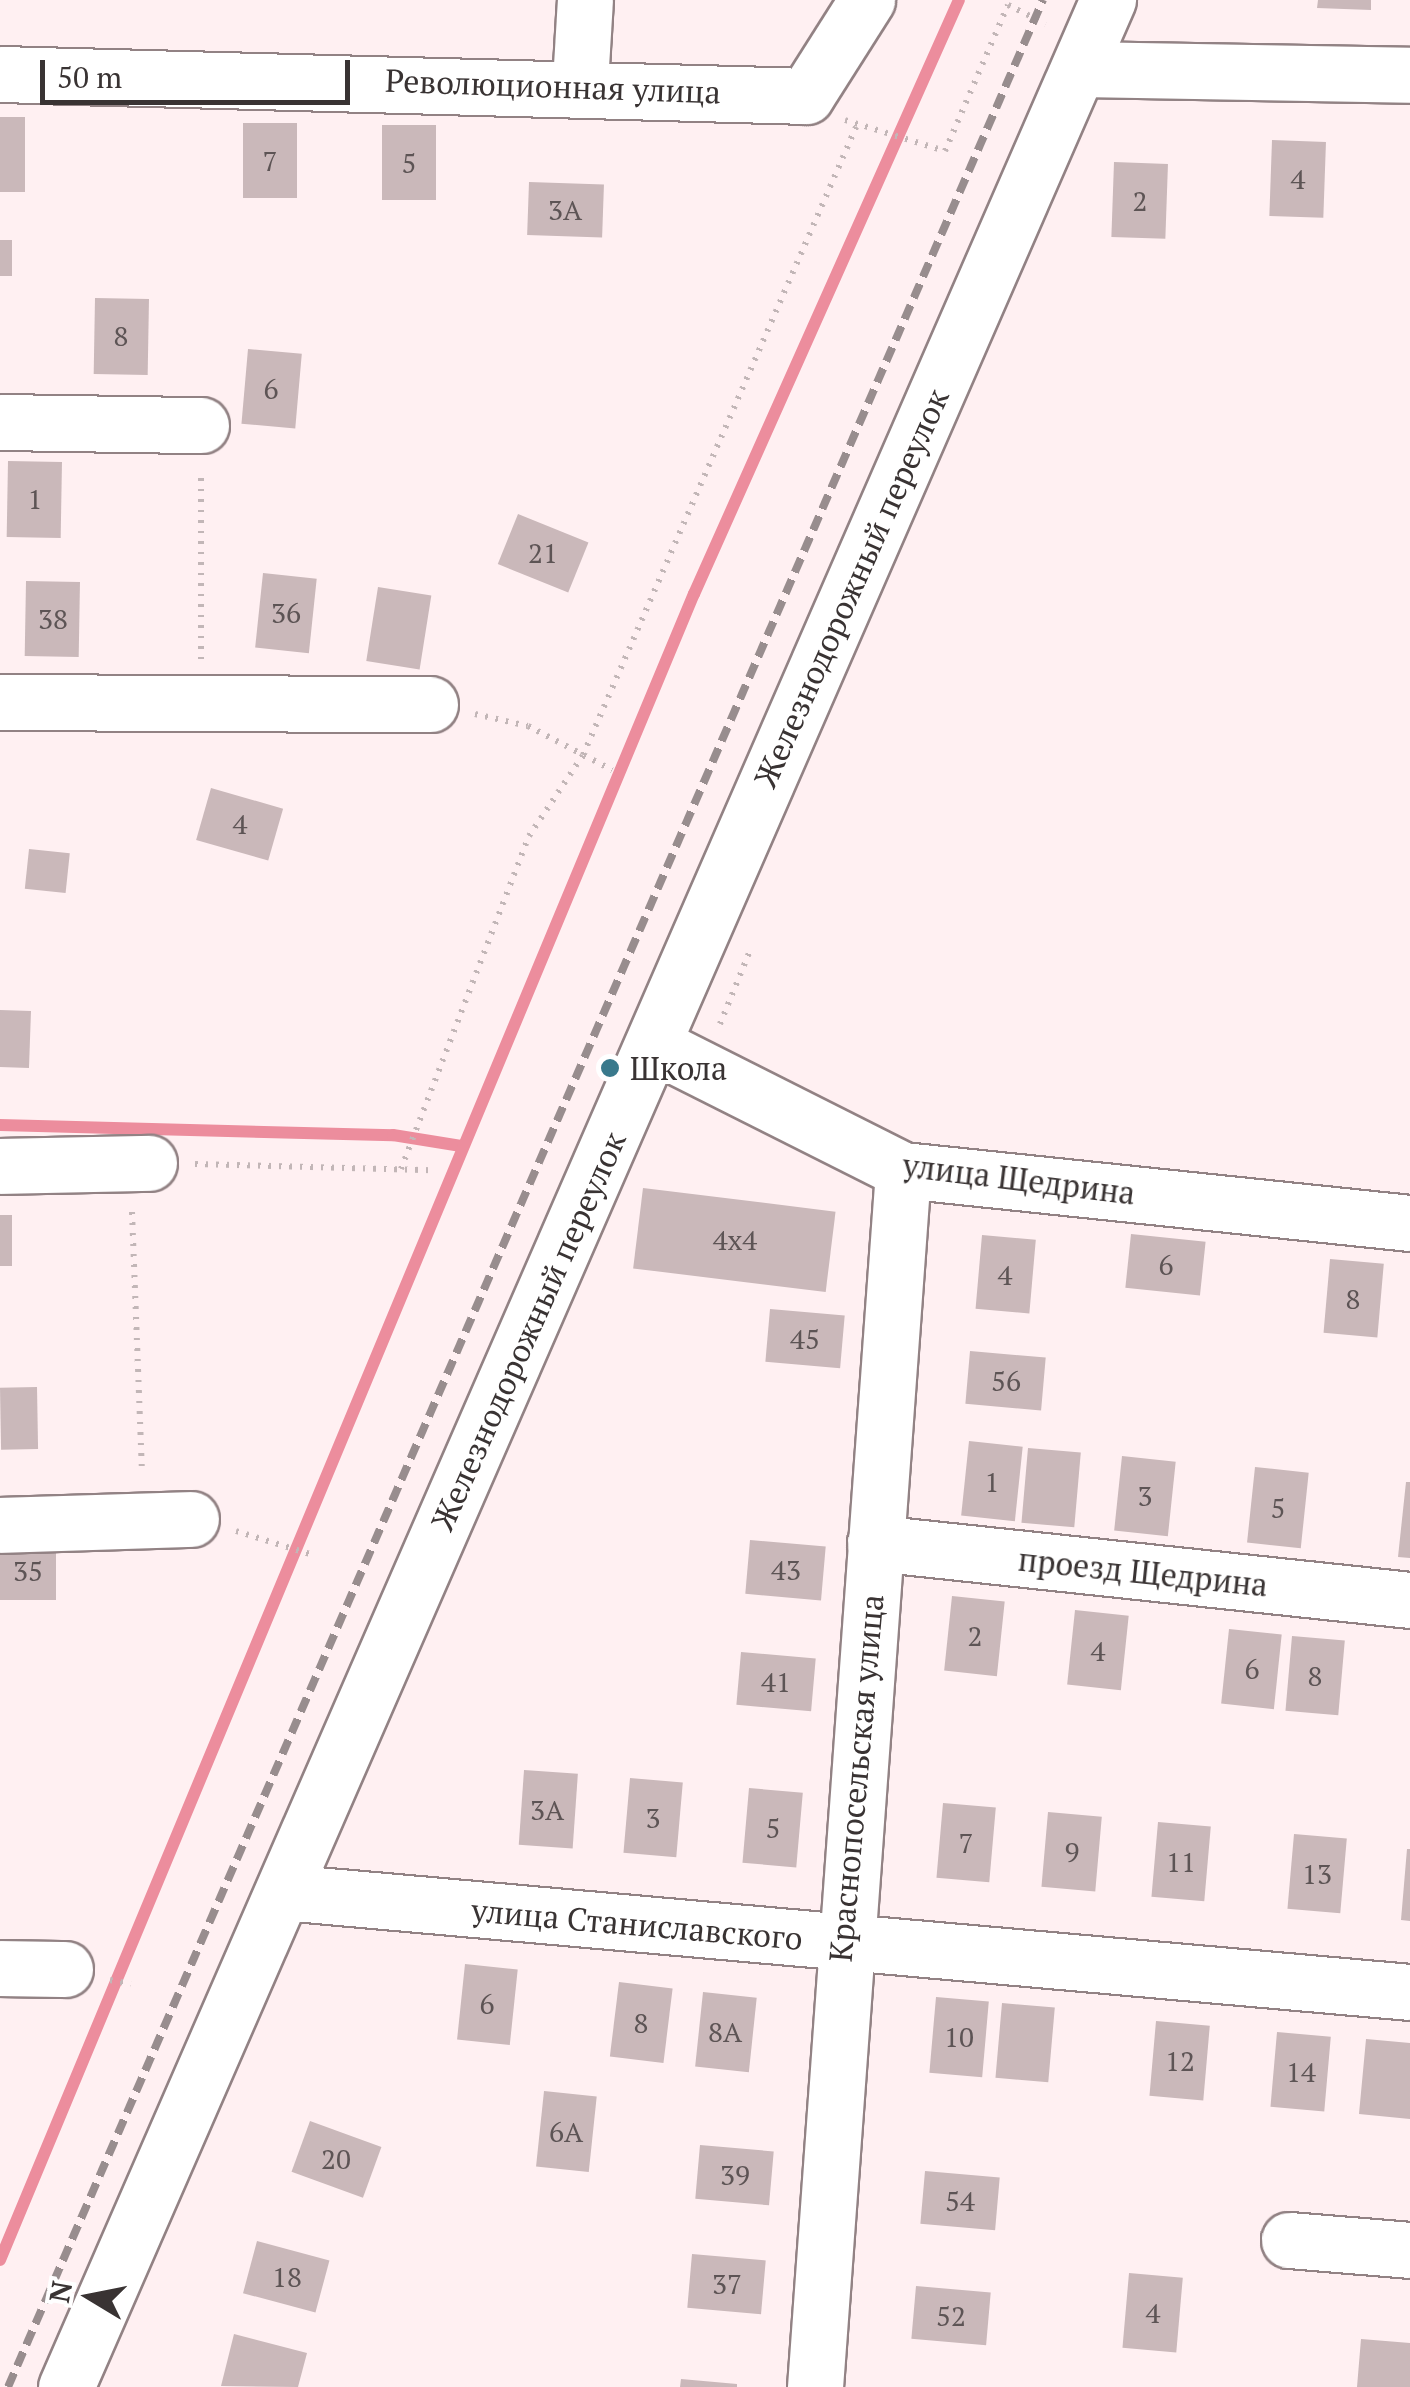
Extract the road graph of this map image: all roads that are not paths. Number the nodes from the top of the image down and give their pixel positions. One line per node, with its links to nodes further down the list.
1 (586, 0): 7 (street)
2 (867, 0): 7 (street, Революционная улица)
3 (1108, 0): 4 (street, Железнодорожный переулок)
4 (1078, 69): 6 (street); 12 (street, Железнодорожный переулок)
5 (0, 74): 7 (street, Революционная улица)
6 (1410, 75)
7 (580, 83)
8 (0, 422): 9 (street)
9 (202, 425)
10 (0, 702): 11 (street)
11 (430, 704)
12 (654, 1045): 15 (street, улица Щедрина); 21 (street, Железнодорожный переулок)
13 (139, 1163): 14 (street)
14 (0, 1166)
15 (903, 1170): 16 (street, улица Щедрина); 19 (street, Краснопосельская улица)
16 (1410, 1224)
17 (167, 1519): 18 (street)
18 (0, 1526)
19 (876, 1543): 20 (street, проезд Щедрина); 22 (street, Краснопосельская улица)
20 (1410, 1600)
21 (283, 1892): 22 (street, улица Станиславского); 28 (street, Железнодорожный переулок)
22 (842, 1943): 25 (street, улица Станиславского); 29 (street, Краснопосельская улица)
23 (0, 1968): 24 (street)
24 (83, 1973)
25 (1410, 1992)
26 (1289, 2240): 27 (street)
27 (1410, 2250)
28 (66, 2387)
29 (815, 2387)

